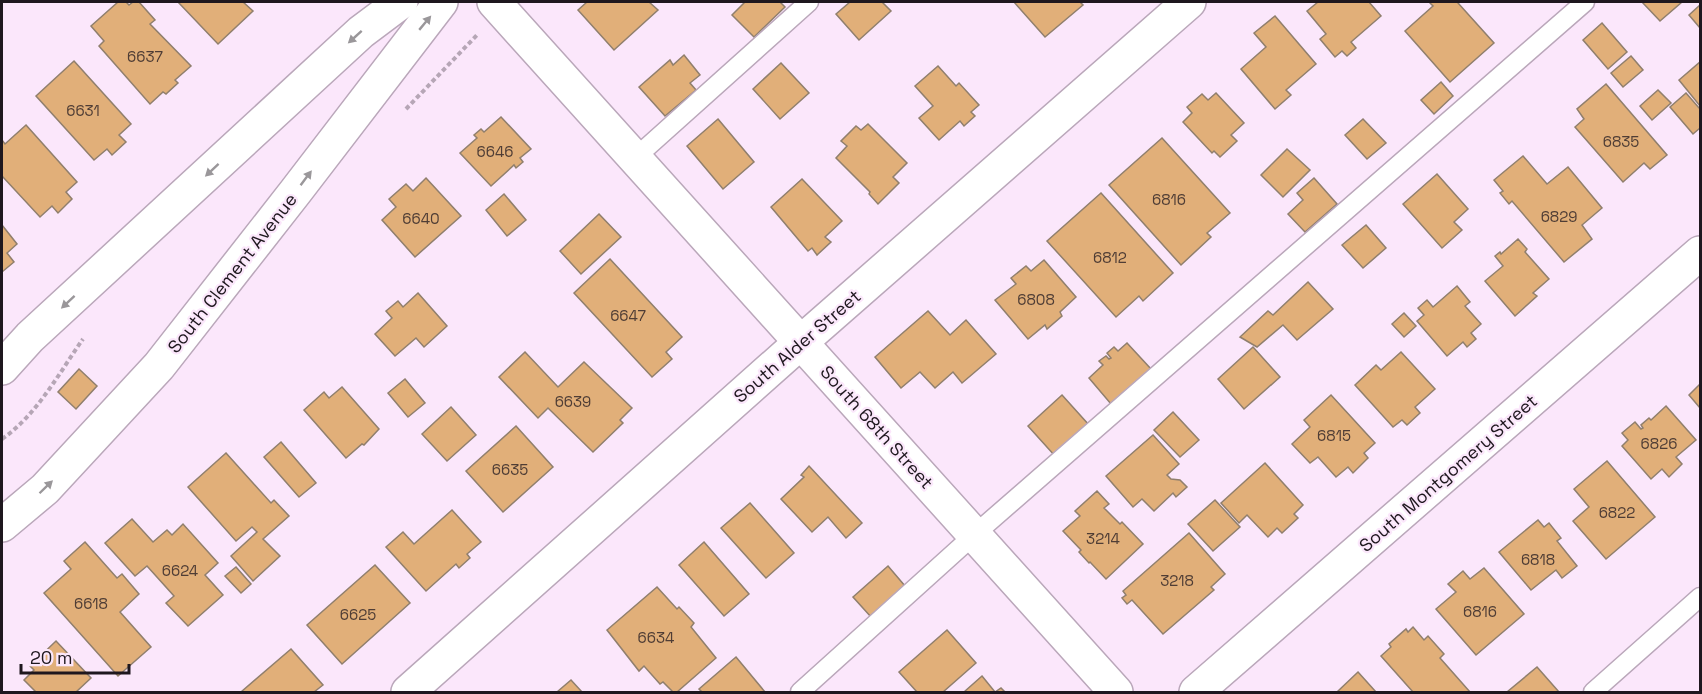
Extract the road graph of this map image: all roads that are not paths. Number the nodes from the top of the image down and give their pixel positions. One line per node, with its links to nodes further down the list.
1 (401, 2): 10 (street, one-way to 10)
2 (441, 2): 11 (street, South Clement Avenue, one-way to 2)
3 (494, 2): 7 (street, South 68th Street)
4 (809, 2): 7 (lane)
5 (1189, 2): 9 (street, South Alder Street)
6 (1585, 2): 12 (lane)
7 (635, 158): 9 (street, South 68th Street)
8 (1701, 253): 17 (street, South Montgomery Street)
9 (801, 342): 12 (street, South 68th Street); 14 (street, South Alder Street)
10 (2, 368)
11 (2, 525)
12 (974, 536): 15 (lane); 16 (street, South 68th Street)
13 (1701, 597): 18 (lane)
14 (408, 693)
15 (800, 693)
16 (1116, 693)
17 (1196, 693)
18 (1593, 693)

